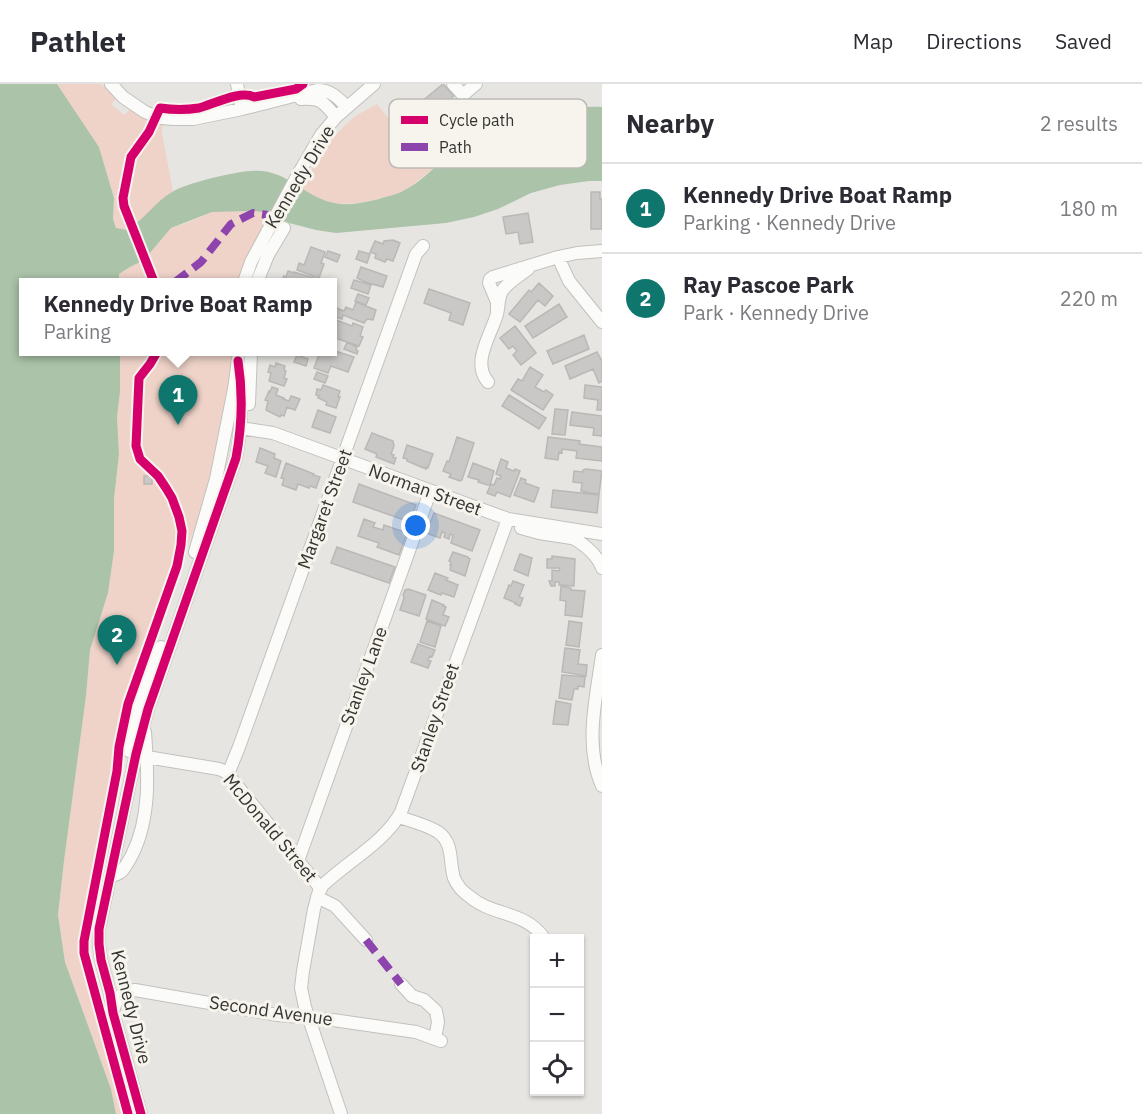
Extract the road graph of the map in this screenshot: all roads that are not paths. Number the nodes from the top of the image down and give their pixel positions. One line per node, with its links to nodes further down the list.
1 (111, 84): 8 (street)
2 (237, 84): 8 (street)
3 (374, 84): 7 (street, Kennedy Drive)
4 (453, 84): 5 (street)
5 (476, 84)
6 (270, 103): 7 (street); 8 (street); 9 (street)
7 (347, 107): 9 (street, Kennedy Drive)
8 (242, 109)
9 (336, 117): 10 (street, Kennedy Drive)
10 (278, 225): 14 (street, Kennedy Drive); 15 (street)
11 (423, 246): 21 (street, Margaret Street)
12 (602, 251): 13 (street)
13 (558, 257): 16 (street); 19 (street)
14 (245, 278)
15 (259, 278)
16 (602, 322)
17 (238, 356): 20 (street, Kennedy Drive); 23 (street, Kennedy Drive)
18 (251, 356): 20 (street)
19 (489, 381)
20 (244, 428): 21 (street, Norman Street); 23 (street); 30 (street, Kennedy Drive)
21 (343, 460): 22 (street, Norman Street); 32 (street, Margaret Street)
22 (430, 492): 24 (street, Norman Street); 35 (street, Stanley Lane)
23 (211, 496): 41 (street, Kennedy Drive)
24 (508, 519): 25 (street, Norman Street); 26 (street, Norman Street); 34 (street, Stanley Street)
25 (602, 534)
26 (573, 538): 27 (street, Norman Street); 28 (street)
27 (602, 542)
28 (602, 568)
29 (602, 655): 33 (street)
30 (151, 698): 31 (street); 36 (street, Kennedy Drive)
31 (147, 757): 32 (street, McDonald Street); 36 (street)
32 (228, 774): 35 (street, McDonald Street)
33 (602, 786)
34 (399, 817): 37 (street, Stanley Street); 38 (street)
35 (298, 861): 37 (street, McDonald Street)
36 (110, 877): 41 (street, Kennedy Drive)
37 (319, 893): 39 (street, McDonald Street); 42 (street)
38 (540, 934)
39 (366, 939)
40 (401, 984): 42 (street, Second Avenue)
41 (113, 1013): 42 (street, Second Avenue); 43 (street, Kennedy Drive)
42 (309, 1017): 44 (street)
43 (141, 1114)
44 (341, 1114)

